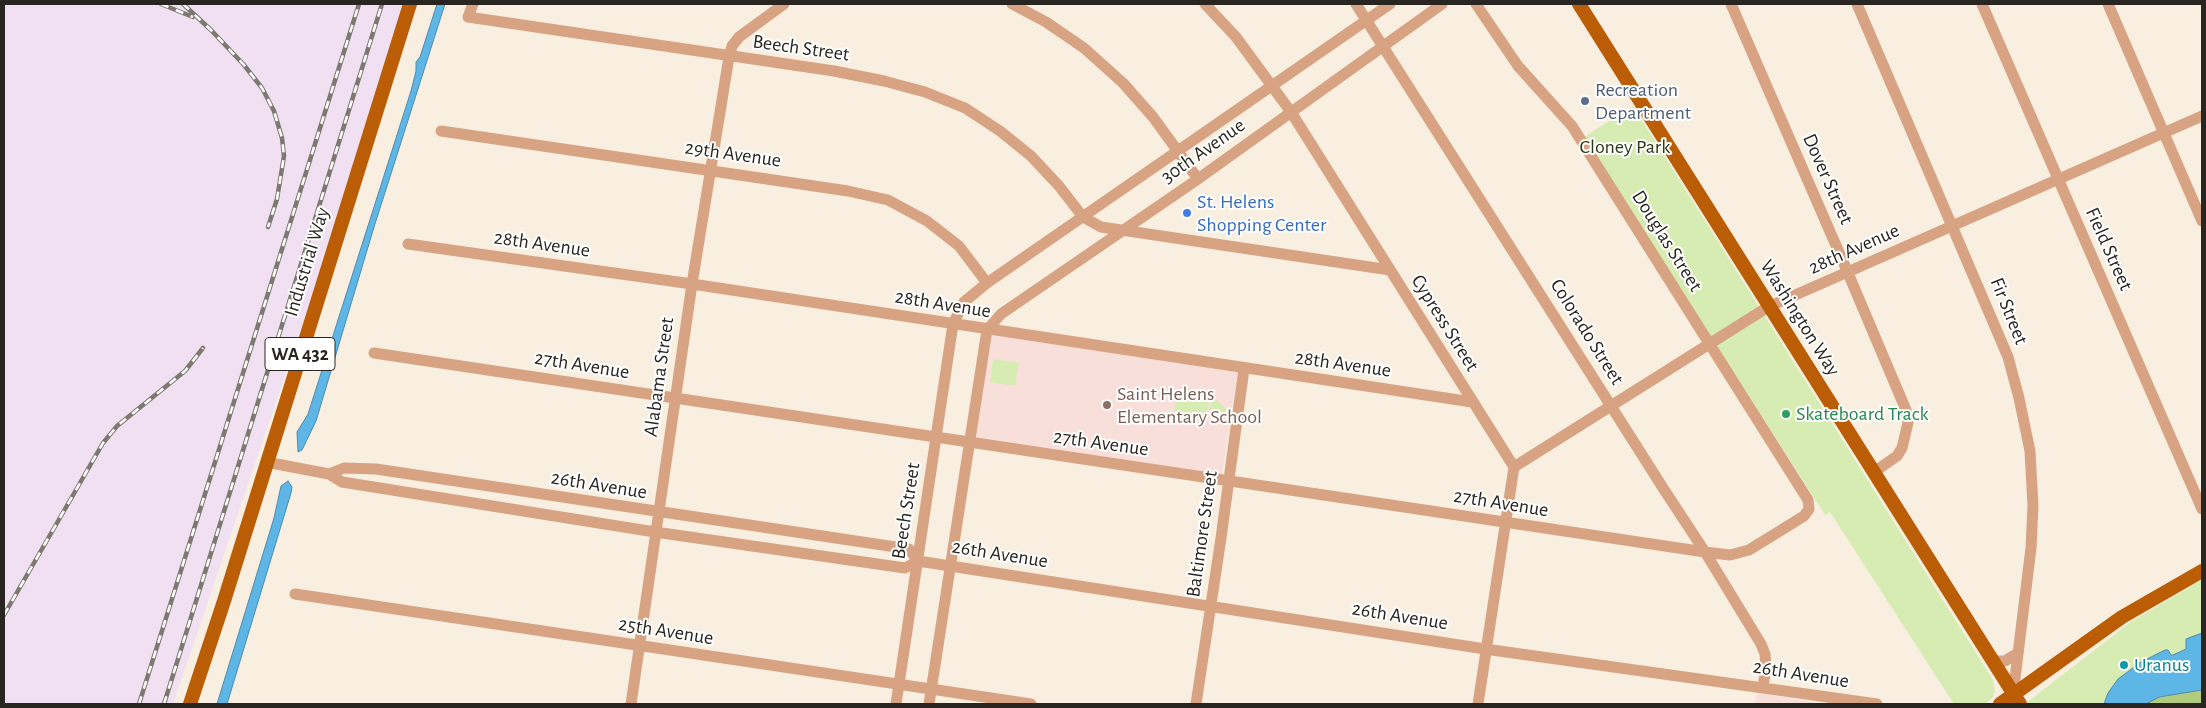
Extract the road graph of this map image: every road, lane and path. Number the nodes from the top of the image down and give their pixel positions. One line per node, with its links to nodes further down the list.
1 (410, 4): 47 (main road, Industrial Way / WA 432)
2 (473, 4): 17 (street, Beech Street)
3 (784, 4): 17 (street)
4 (1012, 4): 23 (street)
5 (1205, 4): 18 (street, Cypress Street)
6 (1356, 4): 15 (street, Colorado Street)
7 (1390, 4): 15 (street, 30th Avenue)
8 (1442, 4): 16 (street, 30th Avenue)
9 (1476, 4): 39 (street, Douglas Street)
10 (1579, 4): 36 (main road, Washington Way)
11 (1730, 4): 33 (street, Dover Street)
12 (1857, 4): 29 (street, Fir Street)
13 (1982, 4): 26 (street, Field Street)
14 (2108, 4): 22 (street)
15 (1368, 20): 16 (street, Colorado Street); 18 (street, 30th Avenue)
16 (1384, 46): 19 (street, 30th Avenue); 44 (street, Colorado Street)
17 (729, 57): 24 (street, Alabama Street); 27 (street, Beech Street)
18 (1272, 85): 19 (street, Cypress Street); 23 (street, 30th Avenue)
19 (1291, 112): 25 (street, 30th Avenue); 32 (street, Cypress Street)
20 (2202, 116): 22 (street, 28th Avenue)
21 (441, 131): 24 (street, 29th Avenue)
22 (2163, 132): 26 (street, 28th Avenue); 28 (street)
23 (1178, 151): 25 (street); 27 (street, 30th Avenue)
24 (710, 170): 34 (street, 29th Avenue); 35 (street, Alabama Street)
25 (1198, 178): 30 (street, 30th Avenue)
26 (2058, 180): 29 (street, 28th Avenue); 53 (street, Field Street)
27 (1083, 217): 30 (street); 34 (street, 30th Avenue)
28 (2202, 221)
29 (1953, 225): 33 (street, 28th Avenue); 65 (street, Fir Street)
30 (1124, 230): 32 (street); 38 (street, 30th Avenue)
31 (408, 244): 35 (street, 28th Avenue)
32 (1390, 270): 43 (street, Cypress Street)
33 (1848, 273): 36 (street, 28th Avenue); 49 (street, Dover Street)
34 (988, 282): 37 (street, 30th Avenue)
35 (692, 284): 37 (street, 28th Avenue); 42 (street, Alabama Street)
36 (1768, 307): 39 (street, 28th Avenue); 49 (main road, Washington Way)
37 (953, 324): 38 (street, 28th Avenue); 45 (street, Beech Street)
38 (987, 330): 41 (street, 28th Avenue); 46 (street)
39 (1709, 344): 44 (street, 28th Avenue); 52 (street, Douglas Street)
40 (374, 353): 42 (street, 27th Avenue)
41 (1244, 369): 43 (street, 28th Avenue); 51 (street, Baltimore Street)
42 (675, 398): 45 (street, 27th Avenue); 54 (street, Alabama Street)
43 (1472, 402): 48 (street, Cypress Street)
44 (1611, 406): 48 (street, 28th Avenue); 57 (street, Colorado Street)
45 (936, 438): 46 (street, 27th Avenue); 58 (street, Beech Street)
46 (968, 442): 51 (street, 27th Avenue); 59 (street)
47 (266, 462): 50 (street, 26th Avenue); 71 (main road, Industrial Way / WA 432)
48 (1514, 467): 55 (street)
49 (1874, 472): 66 (main road, Washington Way)
50 (328, 474): 54 (street, 26th Avenue); 56 (street, 26th Avenue)
51 (1229, 481): 55 (street, 27th Avenue); 62 (street, Baltimore Street)
52 (1809, 509): 57 (street, 27th Avenue)
53 (2202, 509)
54 (658, 513): 56 (street, Alabama Street); 58 (street, 26th Avenue)
55 (1506, 523): 57 (street, 27th Avenue); 64 (street)
56 (655, 532): 58 (street, 26th Avenue); 63 (street, Alabama Street)
57 (1705, 552): 68 (street, Colorado Street)
58 (918, 561): 59 (street, 26th Avenue); 67 (street, Beech Street)
59 (950, 566): 62 (street, 26th Avenue); 69 (street)
60 (2202, 571): 70 (main road)
61 (296, 594): 63 (street, 25th Avenue)
62 (1211, 605): 64 (street, 26th Avenue); 76 (street, Baltimore Street)
63 (639, 646): 67 (street, 25th Avenue); 72 (street, Alabama Street)
64 (1485, 649): 68 (street, 26th Avenue); 77 (street)
65 (2018, 653): 66 (street); 70 (street, Fir Street)
66 (1992, 660): 70 (main road, Washington Way)
67 (899, 685): 69 (street, 25th Avenue); 73 (street, Beech Street)
68 (1763, 687): 78 (street, 26th Avenue)
69 (932, 690): 74 (street); 75 (street, 25th Avenue)
70 (2016, 699): 79 (main road)
71 (190, 704)
72 (631, 704)
73 (896, 704)
74 (930, 704)
75 (1030, 704)
76 (1196, 704)
77 (1478, 704)
78 (1877, 704)
79 (2000, 704)

